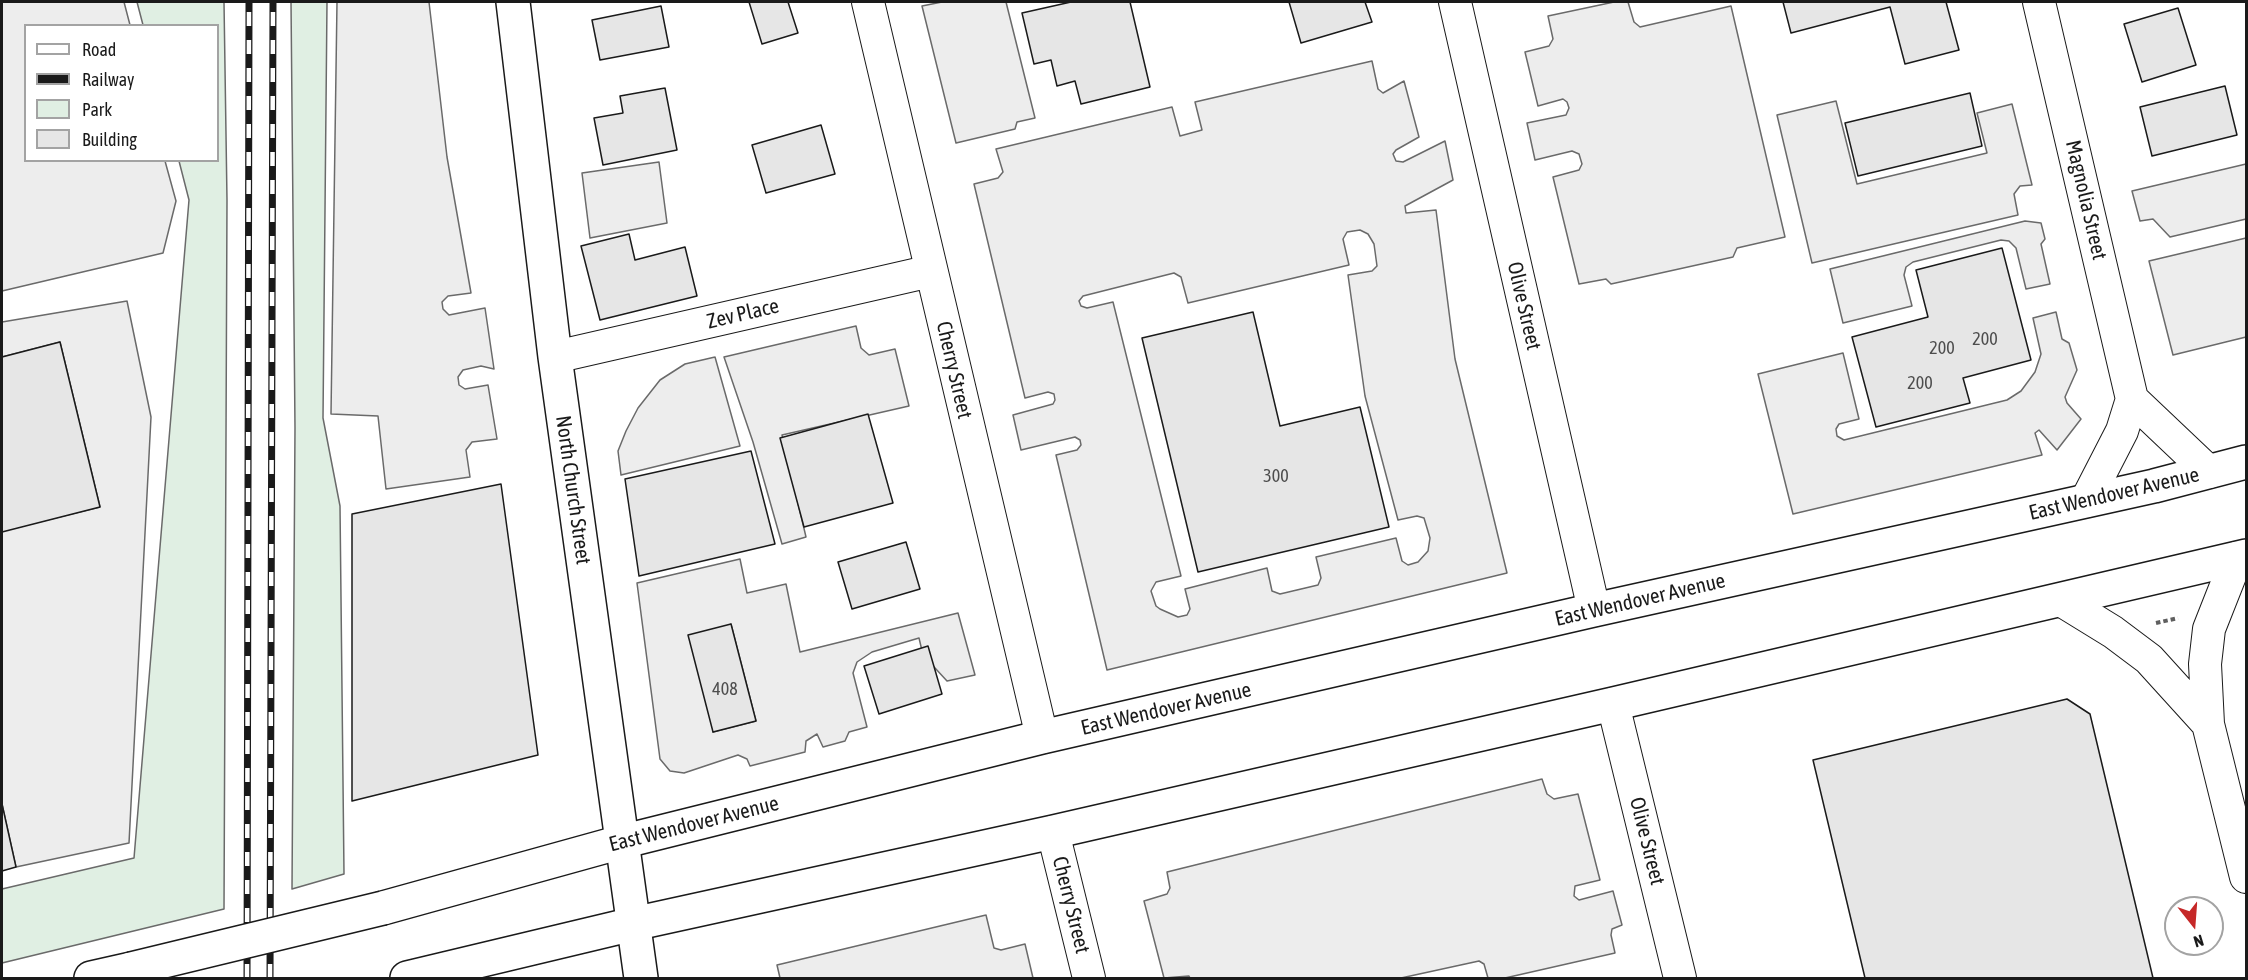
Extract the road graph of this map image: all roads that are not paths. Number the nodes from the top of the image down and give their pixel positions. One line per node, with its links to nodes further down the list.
1 (513, 2): 6 (main road, North Church Street)
2 (868, 2): 5 (street, Cherry Street)
3 (1455, 2): 13 (street, Olive Street)
4 (2039, 2): 7 (street, Magnolia Street)
5 (931, 271): 6 (street, Zev Place); 16 (street, Cherry Street)
6 (555, 357): 18 (main road, North Church Street)
7 (2132, 399): 9 (street); 10 (street)
8 (2247, 462): 9 (main road, East Wendover Avenue)
9 (2209, 472): 10 (main road, East Wendover Avenue)
10 (2086, 501): 13 (main road, East Wendover Avenue)
11 (2242, 557): 12 (main road); 15 (street)
12 (2061, 600): 14 (main road); 15 (street)
13 (1594, 610): 16 (main road, East Wendover Avenue)
14 (1613, 704): 17 (main road); 25 (street, Olive Street)
15 (2208, 724): 19 (street)
16 (1042, 737): 18 (main road, East Wendover Avenue)
17 (1053, 832): 20 (main road); 24 (street, Cherry Street)
18 (621, 842): 20 (main road, North Church Street); 21 (main road, East Wendover Avenue, bridge)
19 (2247, 877)
20 (633, 924): 22 (main road); 23 (main road, North Church Street)
21 (91, 978)
22 (407, 978)
23 (641, 978)
24 (1089, 978)
25 (1680, 978)

